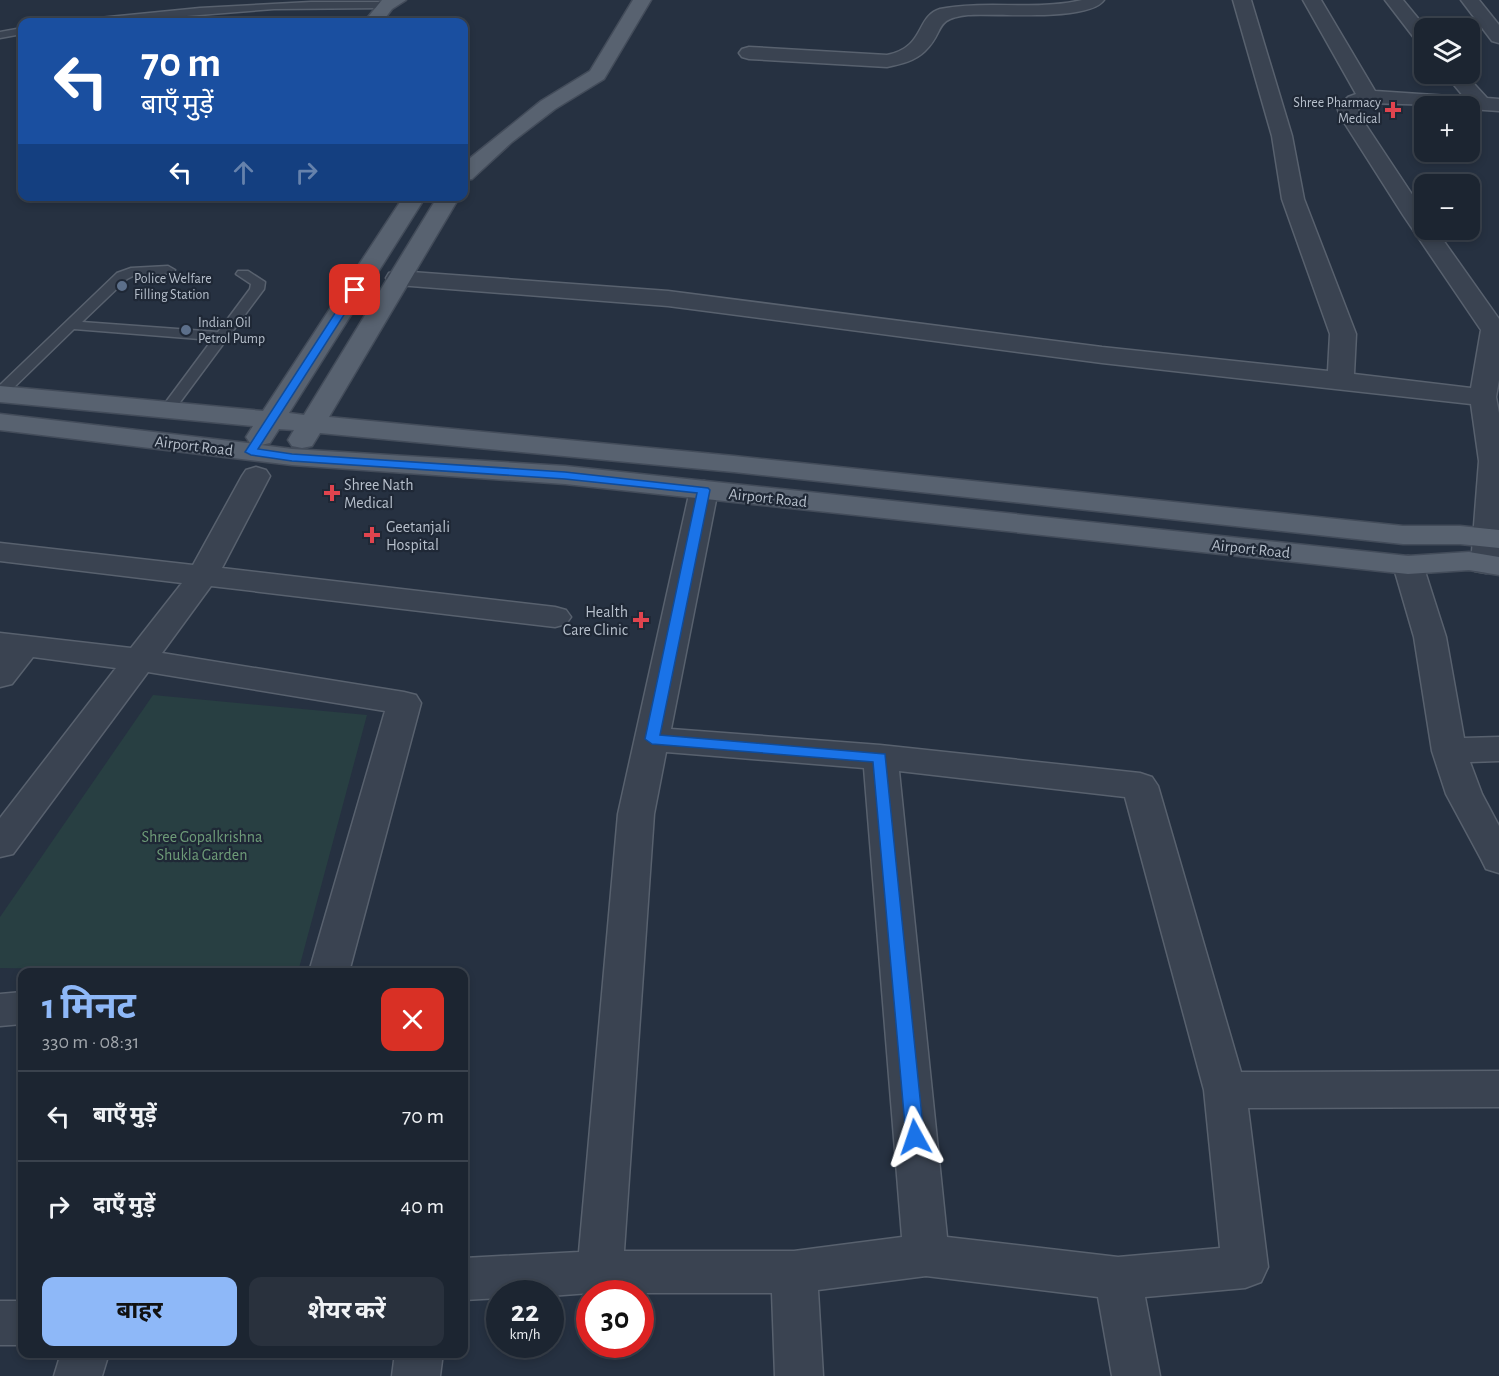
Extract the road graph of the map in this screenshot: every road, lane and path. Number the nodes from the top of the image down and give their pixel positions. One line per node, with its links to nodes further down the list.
1 (196, 0): 10 (lane)
2 (642, 0): 21 (main road)
3 (1095, 0): 17 (street)
4 (1242, 0): 30 (street)
5 (1312, 0): 19 (street)
6 (1394, 0): 13 (street)
7 (1470, 0): 16 (street)
8 (358, 2): 9 (lane); 10 (lane)
9 (391, 3): 12 (main road)
10 (190, 12): 11 (lane)
11 (129, 18)
12 (377, 18)
13 (1414, 25)
14 (18, 32): 15 (lane)
15 (0, 35)
16 (1499, 37)
17 (749, 53)
18 (1466, 84): 20 (street)
19 (1368, 97): 20 (street); 28 (street)
20 (1490, 105)
21 (468, 170)
22 (412, 201): 34 (main road)
23 (446, 201): 26 (main road)
24 (168, 270): 27 (lane)
25 (243, 274): 29 (lane)
26 (398, 278): 30 (street); 36 (main road)
27 (72, 325): 29 (lane); 31 (lane)
28 (1496, 330): 32 (street)
29 (224, 337): 33 (lane)
30 (1341, 380): 32 (street)
31 (0, 394): 33 (main road, Airport Road)
32 (1483, 397): 41 (street)
33 (168, 410): 34 (main road, Airport Road)
34 (271, 420): 36 (main road, Airport Road); 38 (main road)
35 (0, 422): 38 (main road, Airport Road)
36 (311, 424): 37 (main road); 41 (main road, Airport Road)
37 (292, 457): 38 (main road, Airport Road); 39 (main road, Airport Road)
38 (254, 464): 43 (street)
39 (704, 490): 42 (main road, Airport Road); 48 (street)
40 (0, 552): 43 (street)
41 (1493, 552): 42 (main road, Airport Road)
42 (1408, 565): 50 (street)
43 (202, 577): 44 (street); 46 (street)
44 (555, 617)
45 (12, 644): 46 (street); 47 (street)
46 (141, 660): 52 (street); 54 (street)
47 (0, 676)
48 (652, 739): 51 (street); 60 (street)
49 (1499, 749): 50 (street)
50 (1449, 751): 53 (street)
51 (880, 758): 58 (street); 59 (street)
52 (0, 844)
53 (1499, 859)
54 (330, 968)
55 (18, 1008): 56 (street)
56 (0, 1010)
57 (1499, 1089): 58 (street)
58 (1225, 1090): 62 (street)
59 (926, 1255): 61 (street); 62 (street)
60 (600, 1272): 61 (street); 63 (street)
61 (794, 1272): 70 (street)
62 (1118, 1278): 71 (street)
63 (468, 1279)
64 (0, 1323): 65 (street)
65 (18, 1323)
66 (83, 1358): 68 (street)
67 (418, 1358): 69 (street)
68 (78, 1376)
69 (416, 1376)
70 (799, 1376)
71 (1136, 1376)

